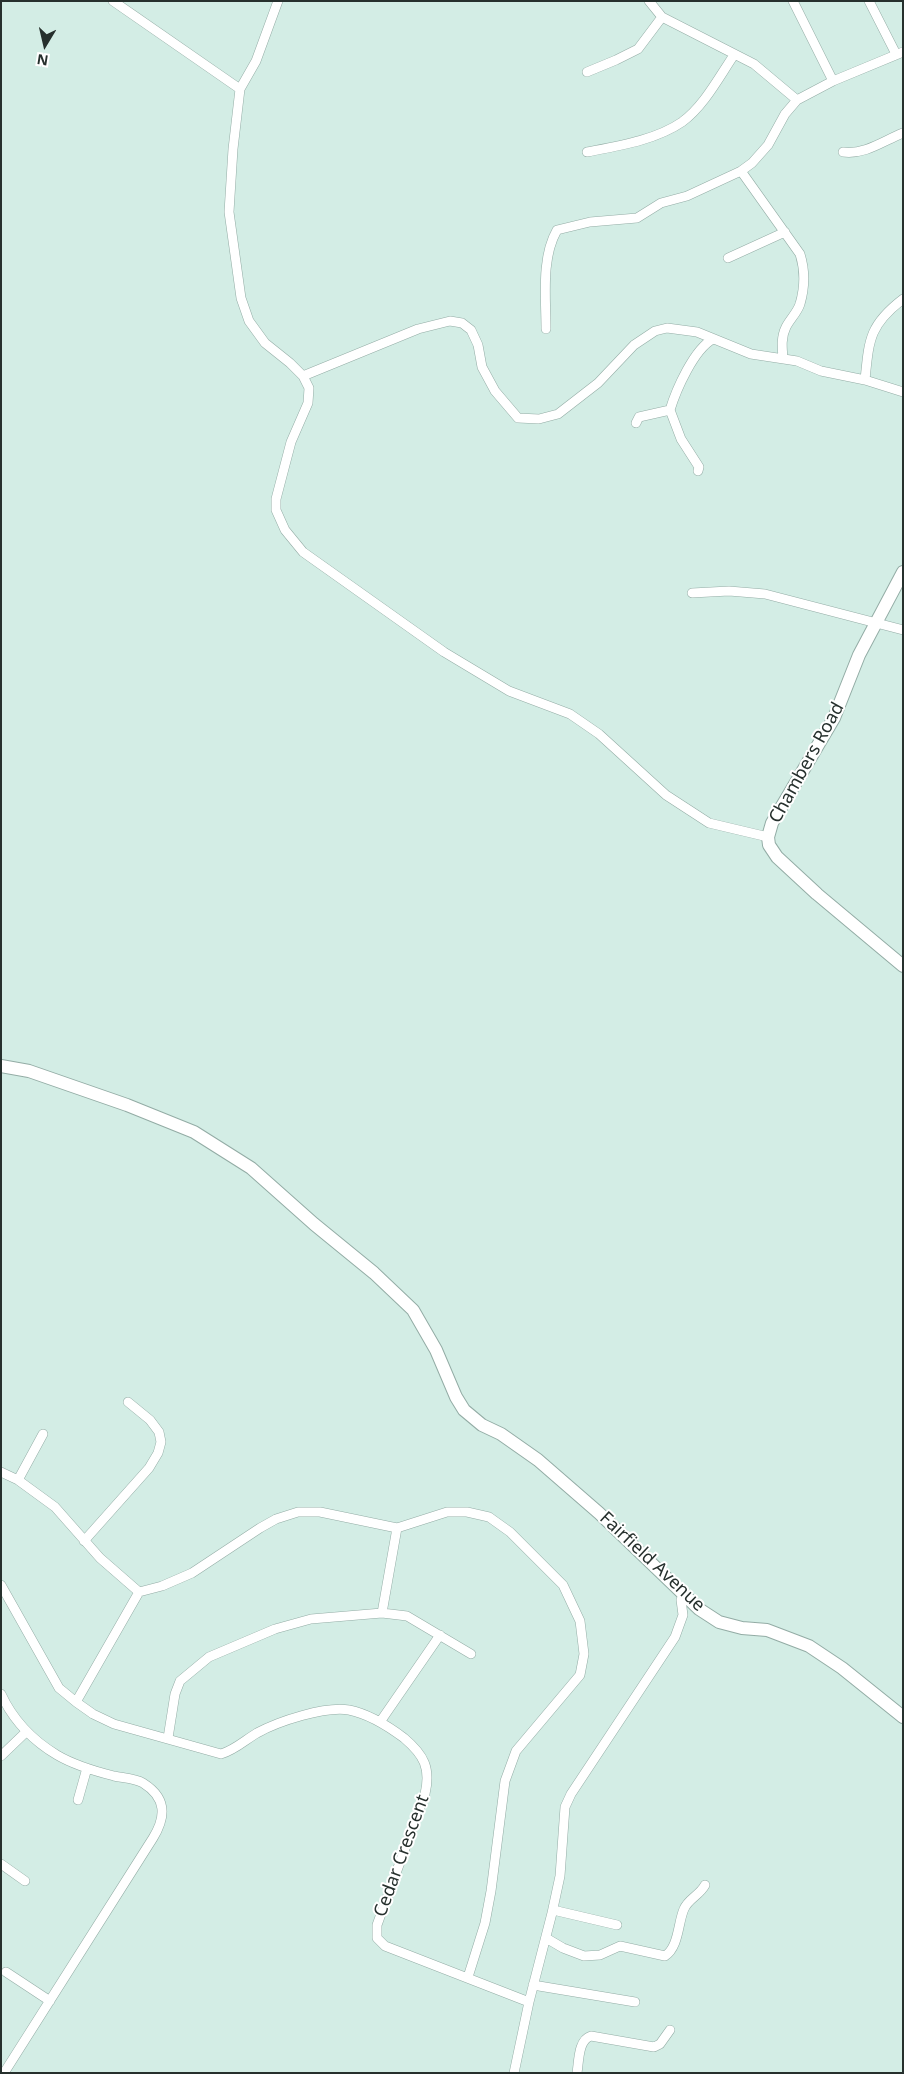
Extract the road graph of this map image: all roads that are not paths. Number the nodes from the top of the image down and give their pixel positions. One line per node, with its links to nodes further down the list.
1 (114, 1): 11 (street)
2 (278, 1): 11 (street)
3 (649, 1): 6 (street)
4 (793, 1): 10 (street)
5 (869, 1): 7 (street)
6 (662, 17): 8 (street); 9 (street)
7 (900, 53): 10 (street)
8 (734, 55): 12 (street); 14 (street)
9 (587, 72)
10 (833, 81): 12 (street)
11 (240, 89): 23 (street)
12 (797, 100): 16 (street)
13 (903, 133): 15 (street)
14 (587, 152)
15 (843, 152)
16 (741, 171): 17 (street); 20 (street)
17 (785, 232): 18 (street); 22 (street)
18 (728, 258)
19 (903, 299): 24 (street)
20 (546, 329)
21 (713, 339): 22 (street); 23 (street); 26 (street)
22 (782, 358): 24 (street)
23 (303, 376): 33 (street)
24 (865, 380): 25 (street)
25 (903, 392)
26 (670, 410): 27 (street); 28 (street)
27 (636, 423)
28 (698, 471)
29 (903, 572): 31 (street, Chambers Road)
30 (692, 593): 31 (street)
31 (876, 622): 32 (street); 33 (street, Chambers Road)
32 (903, 630)
33 (768, 837): 34 (street, Chambers Road)
34 (903, 966)
35 (1, 1066): 44 (street, Fairfield Avenue)
36 (128, 1402): 41 (street)
37 (43, 1434): 39 (street)
38 (1, 1472): 39 (street)
39 (18, 1480): 41 (street)
40 (397, 1528): 43 (street); 45 (street); 64 (street)
41 (84, 1541): 43 (street)
42 (1, 1585): 49 (street, Cedar Crescent)
43 (140, 1592): 49 (street)
44 (683, 1595): 50 (street, Fairfield Avenue); 60 (street)
45 (382, 1613): 46 (street); 53 (street)
46 (440, 1635): 47 (street); 51 (street)
47 (471, 1654)
48 (1, 1694): 52 (street)
49 (76, 1702): 53 (street, Cedar Crescent)
50 (903, 1717)
51 (380, 1722): 53 (street, Cedar Crescent); 64 (street, Cedar Crescent)
52 (26, 1732): 54 (street); 55 (street)
53 (168, 1738)
54 (1, 1756)
55 (87, 1768): 56 (street); 66 (street)
56 (78, 1800)
57 (1, 1864): 58 (street)
58 (25, 1881)
59 (705, 1885): 62 (street)
60 (553, 1910): 61 (street); 62 (street)
61 (618, 1924)
62 (546, 1938): 65 (street)
63 (6, 1972): 66 (street)
64 (468, 1977): 67 (street)
65 (533, 1985): 67 (street); 68 (street)
66 (50, 2001): 70 (street)
67 (529, 2002): 71 (street)
68 (634, 2002)
69 (670, 2030): 72 (street)
70 (4, 2073)
71 (514, 2073)
72 (577, 2073)

